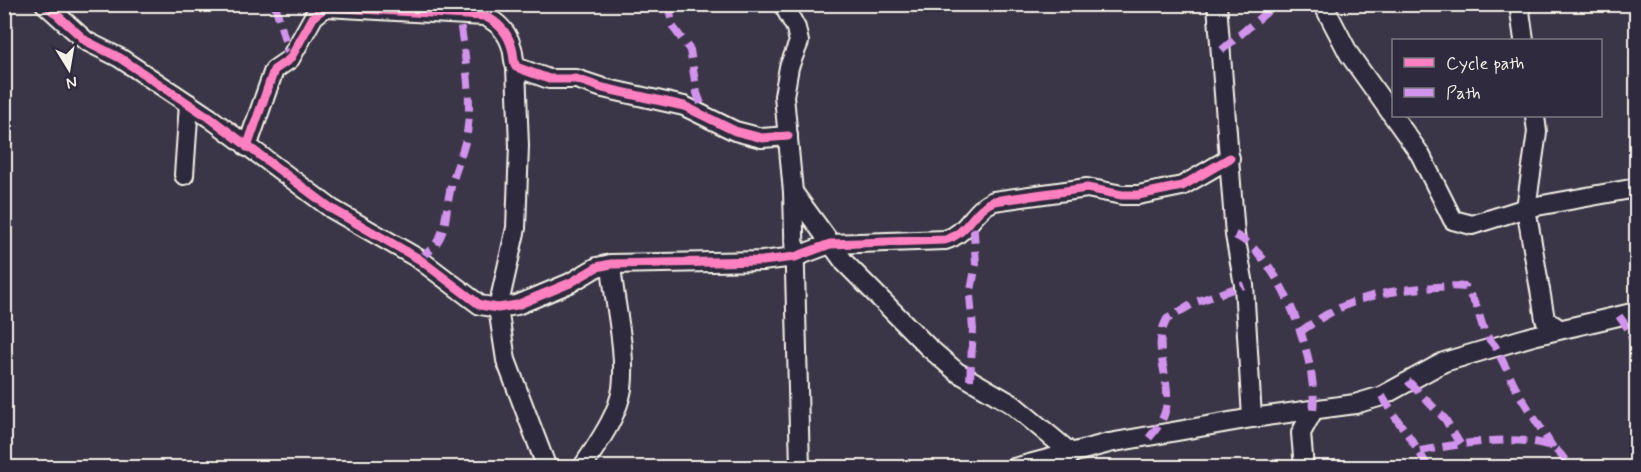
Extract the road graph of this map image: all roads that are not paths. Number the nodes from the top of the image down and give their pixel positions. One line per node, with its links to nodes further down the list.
1 (45, 4): 8 (street)
2 (783, 4): 12 (street)
3 (1217, 4): 14 (street)
4 (1323, 4): 9 (street)
5 (1519, 4): 6 (street)
6 (1524, 39)
7 (516, 67): 12 (street); 13 (street); 22 (street)
8 (189, 104): 13 (street); 15 (street)
9 (1392, 117)
10 (1392, 117): 18 (street)
11 (1535, 117): 18 (street)
12 (788, 136): 17 (street)
13 (247, 147): 22 (street)
14 (1230, 158): 19 (street); 26 (street)
15 (184, 175)
16 (1636, 188): 18 (street)
17 (794, 192): 19 (street); 20 (street)
18 (1526, 208): 24 (street)
19 (830, 244): 20 (street); 27 (street)
20 (795, 257): 21 (street); 30 (street)
21 (611, 264): 22 (street); 29 (street)
22 (498, 308): 28 (street)
23 (1636, 312): 24 (street)
24 (1559, 329): 25 (street)
25 (1313, 411): 26 (street); 32 (street)
26 (1252, 418): 27 (street)
27 (1067, 460): 31 (street)
28 (547, 468)
29 (582, 468)
30 (800, 468)
31 (1014, 468)
32 (1304, 468)

